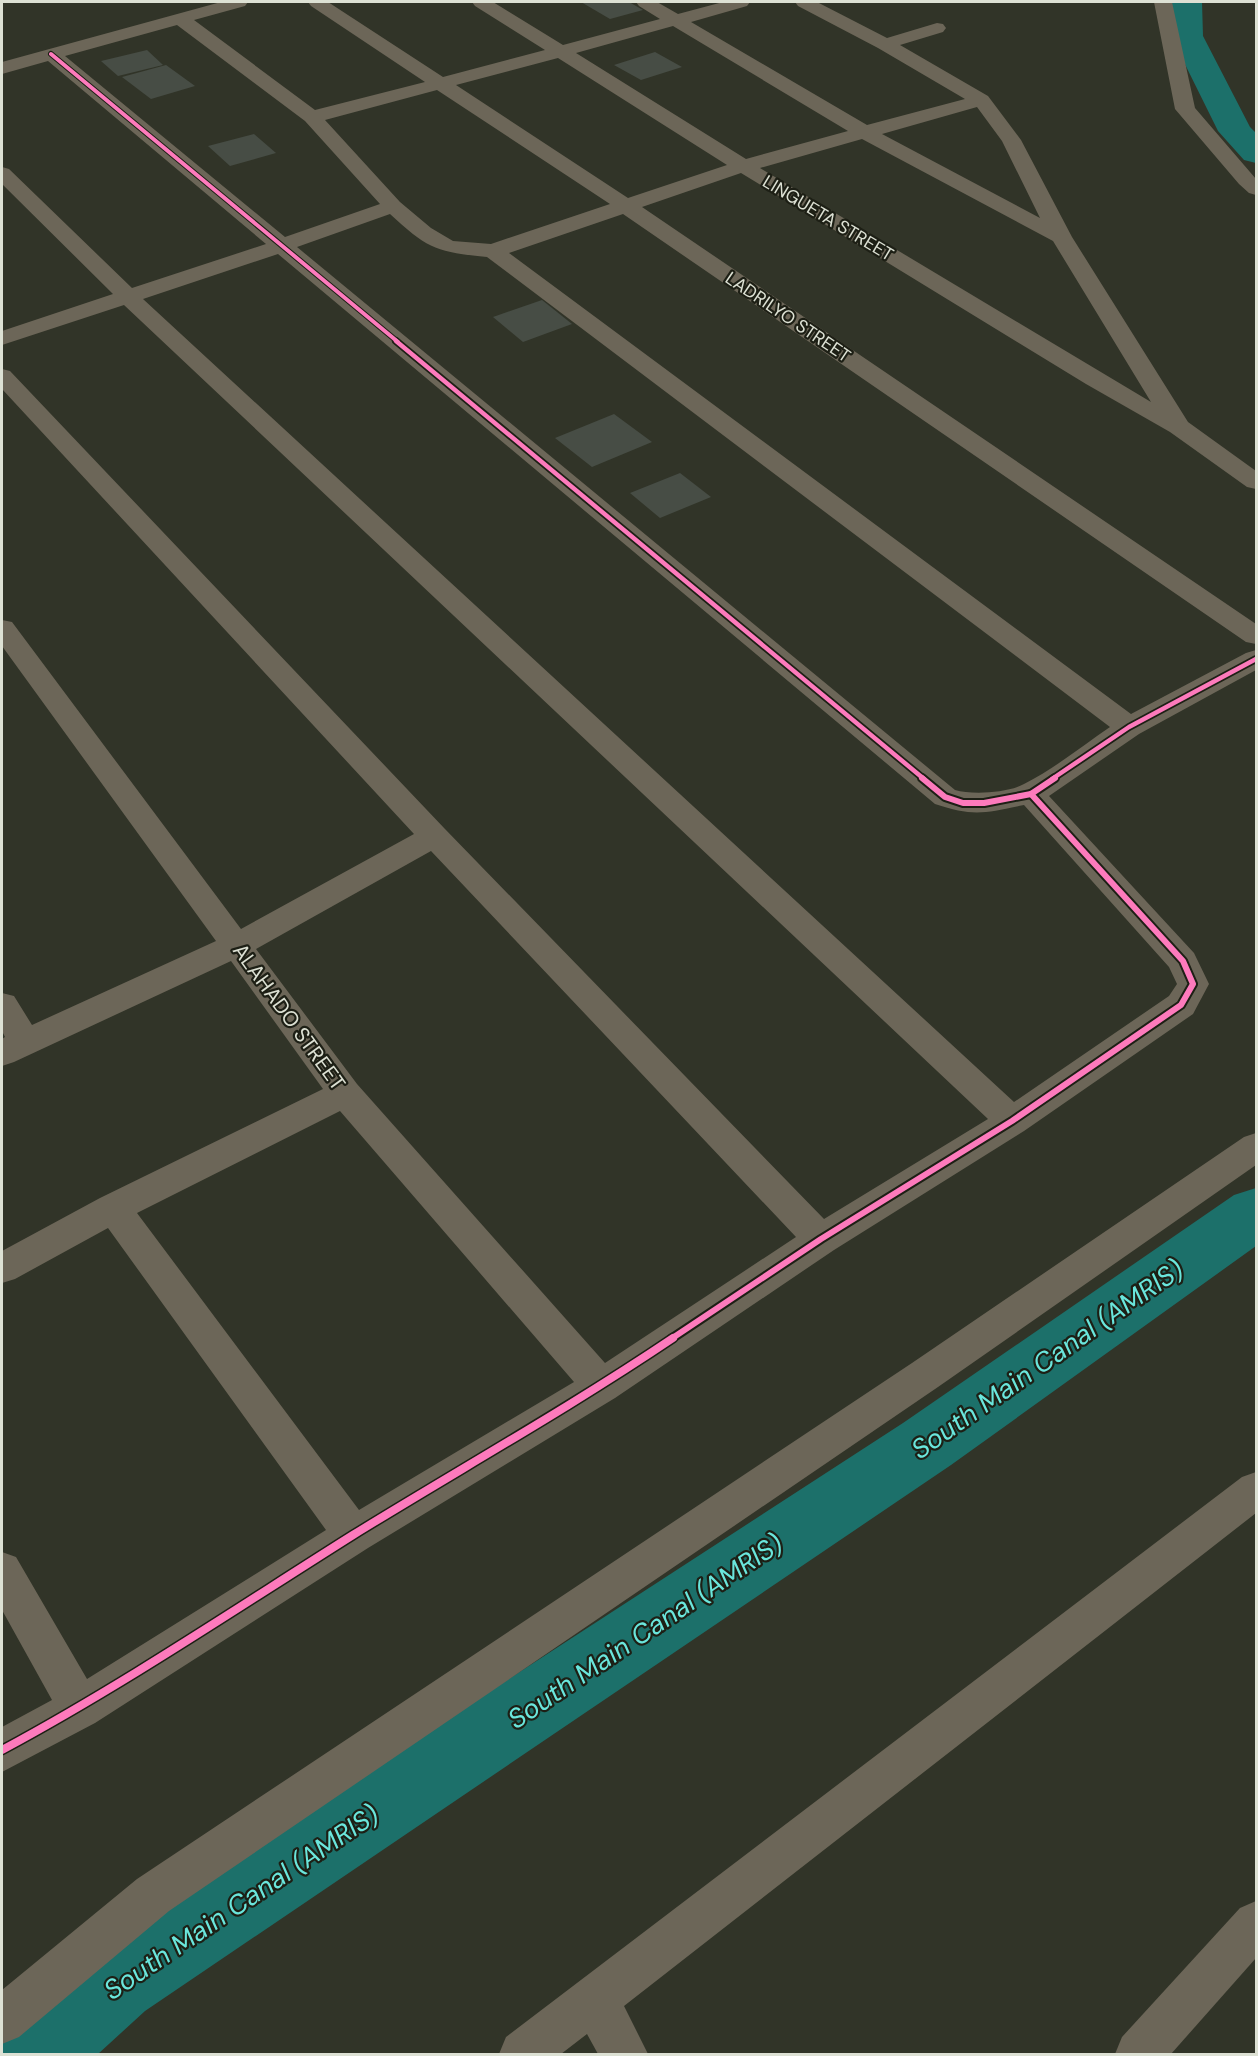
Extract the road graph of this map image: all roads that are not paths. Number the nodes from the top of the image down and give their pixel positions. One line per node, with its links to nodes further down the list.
1 (238, 2): 8 (street)
2 (317, 2): 15 (street, LADRILYO STREET)
3 (481, 2): 12 (street, LINGUETA STREET)
4 (645, 2): 9 (street)
5 (741, 2): 9 (street)
6 (804, 2): 11 (street)
7 (1163, 2): 21 (street)
8 (179, 18): 13 (street); 17 (street)
9 (676, 20): 12 (street); 18 (street)
10 (937, 28): 11 (street)
11 (885, 44): 16 (street)
12 (564, 51): 15 (street); 19 (street, LINGUETA STREET)
13 (51, 54): 14 (street); 25 (street)
14 (2, 68)
15 (439, 82): 17 (street); 23 (street, LADRILYO STREET)
16 (981, 100): 18 (street); 24 (street)
17 (312, 117): 22 (street)
18 (864, 132): 19 (street); 24 (street)
19 (743, 166): 23 (street); 30 (street, LINGUETA STREET)
20 (2, 173): 27 (street)
21 (1257, 189)
22 (393, 206): 25 (street); 26 (street)
23 (626, 206): 26 (street); 33 (street, LADRILYO STREET)
24 (1061, 237): 30 (street)
25 (281, 246): 27 (street); 36 (street)
26 (493, 252): 35 (street)
27 (126, 295): 28 (street); 42 (street)
28 (2, 338)
29 (2, 376): 37 (street)
30 (1179, 427): 31 (street, LINGUETA STREET)
31 (1257, 482)
32 (2, 628): 38 (street, ALAHADO STREET)
33 (1257, 636)
34 (1257, 659): 35 (street)
35 (1129, 727): 36 (street)
36 (1031, 794): 42 (street)
37 (434, 836): 38 (street); 45 (street)
38 (237, 945): 40 (street); 41 (street, ALAHADO STREET)
39 (2, 1005): 40 (street)
40 (14, 1048)
41 (345, 1093): 44 (street); 47 (street, ALAHADO STREET)
42 (1012, 1121): 45 (street)
43 (1257, 1147): 55 (street)
44 (113, 1208): 46 (street); 49 (street)
45 (821, 1239): 47 (street)
46 (2, 1268)
47 (601, 1386): 49 (street)
48 (1257, 1490): 54 (street)
49 (354, 1535): 51 (street)
50 (2, 1571): 51 (street)
51 (80, 1708): 52 (street)
52 (2, 1750)
53 (1257, 1924): 58 (street)
54 (594, 2000): 56 (street); 57 (street)
55 (2, 2020)
56 (523, 2055)
57 (624, 2055)
58 (1139, 2055)

